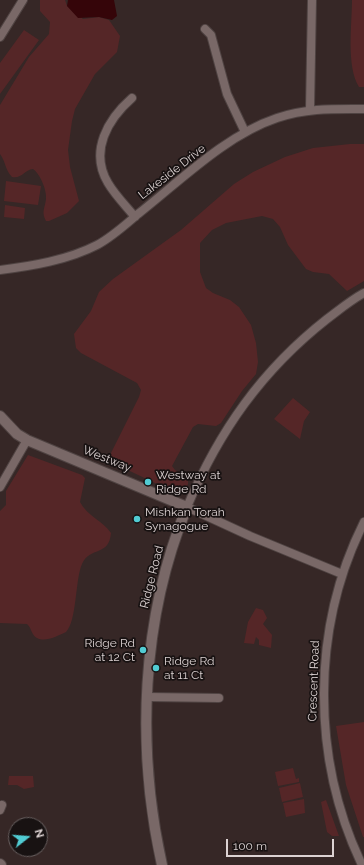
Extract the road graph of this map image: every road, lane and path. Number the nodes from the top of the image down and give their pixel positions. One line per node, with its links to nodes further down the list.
1 (23, 0): 4 (street)
2 (312, 0): 6 (street)
3 (205, 29): 8 (street)
4 (0, 37)
5 (132, 98): 9 (street)
6 (310, 109): 7 (street, Lakeside Drive); 8 (street, Lakeside Drive)
7 (364, 109)
8 (245, 132): 9 (street, Lakeside Drive)
9 (135, 217): 10 (street, Lakeside Drive)
10 (0, 270)
11 (364, 293): 15 (street, Ridge Road)
12 (0, 416): 13 (street, Westway)
13 (27, 440): 14 (street); 15 (street, Westway)
14 (0, 487)
15 (188, 507): 17 (street, Westway); 18 (street, Ridge Road)
16 (363, 527): 17 (street, Crescent Road)
17 (342, 574): 21 (street, Crescent Road)
18 (148, 697): 19 (street); 20 (street, Ridge Road)
19 (219, 698)
20 (162, 865)
21 (362, 865)

